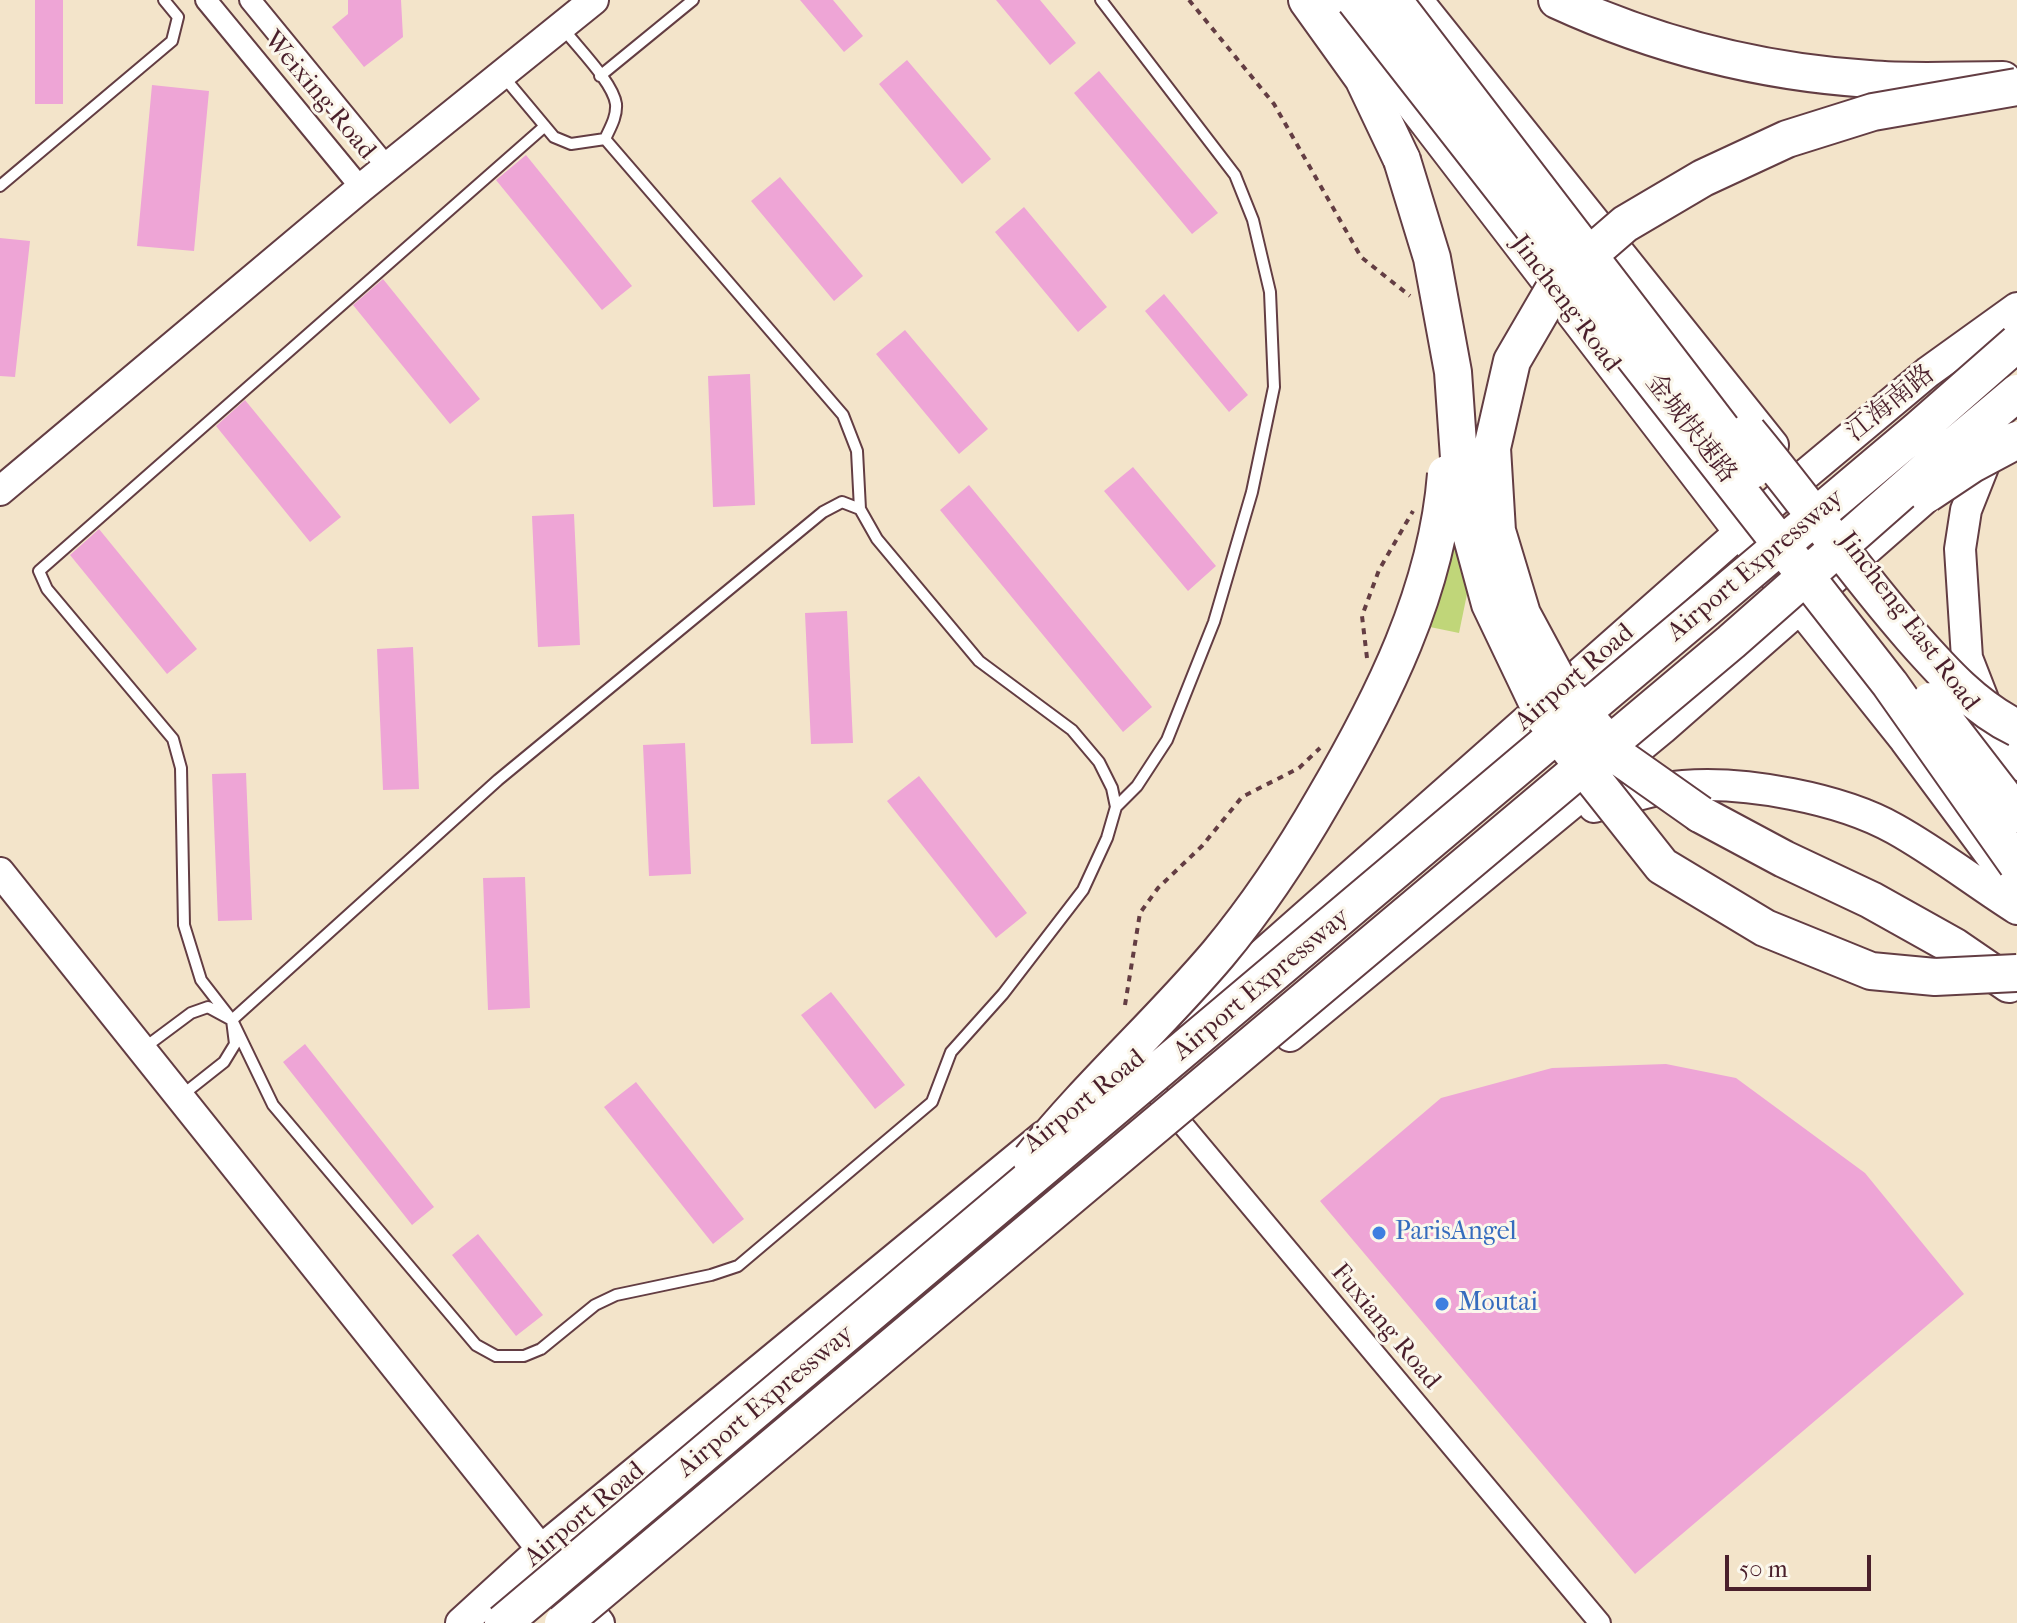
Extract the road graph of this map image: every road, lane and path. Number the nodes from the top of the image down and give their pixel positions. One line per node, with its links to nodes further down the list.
1 (164, 0): 23 (lane)
2 (206, 0): 24 (street, Weixing Road)
3 (250, 0): 22 (street, Weixing Road)
4 (594, 0): 14 (street)
5 (693, 0): 17 (lane)
6 (1101, 0): 43 (lane)
7 (1189, 0): 25 (path)
8 (1307, 0): 28 (highway, bridge)
9 (1331, 0): 36 (main road, Jincheng Road)
10 (1355, 0): 46 (highway, 金城快速路, bridge)
11 (1393, 0): 15 (highway, 金城快速路, bridge)
12 (1417, 0): 31 (main road)
13 (1557, 0): 18 (highway)
14 (561, 27): 16 (street); 17 (lane)
15 (1434, 52): 42 (highway, bridge); 44 (highway, 金城快速路, bridge)
16 (501, 75): 20 (lane); 22 (street)
17 (600, 76): 21 (lane)
18 (2017, 79)
19 (2017, 87): 51 (highway, bridge)
20 (545, 126): 21 (lane); 53 (lane)
21 (605, 139): 34 (lane)
22 (387, 167): 24 (street)
23 (0, 186)
24 (361, 188): 32 (street)
25 (1419, 303)
26 (2017, 308): 31 (main road, 江海南路)
27 (2017, 343): 58 (highway, Airport Expressway, bridge)
28 (1453, 372): 50 (highway, bridge); 58 (highway, bridge)
29 (2017, 393): 39 (highway, Airport Expressway, bridge)
30 (2013, 429): 37 (main road); 39 (highway, bridge); 42 (main road)
31 (1800, 479): 33 (main road, 江海南路); 37 (main road, Jincheng East Road)
32 (0, 491)
33 (1770, 506): 36 (main road, Airport Road)
34 (860, 509): 43 (lane); 53 (lane)
35 (1413, 511): 40 (path)
36 (1740, 533): 38 (main road, Jincheng Road); 55 (main road, Airport Road)
37 (1858, 557): 38 (main road); 42 (main road, Jincheng East Road)
38 (1800, 608): 45 (main road); 48 (main road)
39 (1731, 642): 60 (highway, Airport Expressway, bridge)
40 (1368, 671)
41 (1330, 738): 52 (path)
42 (2012, 745)
43 (1116, 807): 53 (lane)
44 (2017, 814)
45 (1547, 825): 49 (main road); 57 (main road)
46 (2017, 864)
47 (0, 872): 54 (street)
48 (2017, 891)
49 (2017, 909)
50 (2017, 973)
51 (2017, 990)
52 (1125, 1005)
53 (232, 1020): 54 (lane); 56 (lane)
54 (142, 1050): 56 (street)
55 (1133, 1063): 57 (street, Fuxiang Road); 59 (main road, Airport Road)
56 (180, 1097): 59 (street)
57 (1182, 1125): 60 (main road); 63 (street, Fuxiang Road)
58 (979, 1224): 62 (highway, Airport Expressway, bridge)
59 (541, 1550): 60 (street); 61 (main road, Airport Road)
60 (583, 1620)
61 (461, 1623)
62 (503, 1623)
63 (1600, 1623)

